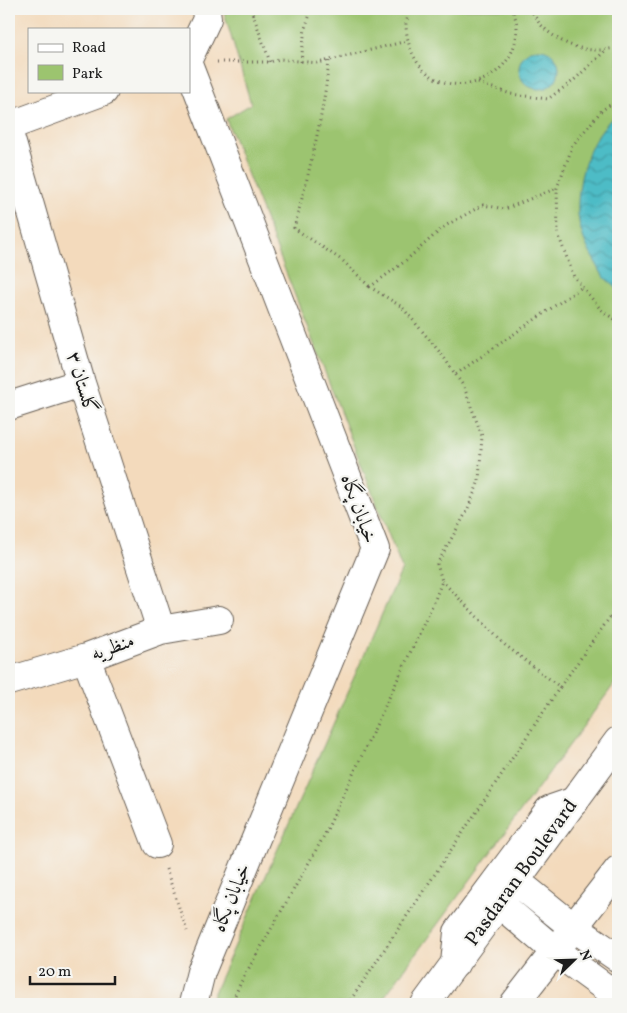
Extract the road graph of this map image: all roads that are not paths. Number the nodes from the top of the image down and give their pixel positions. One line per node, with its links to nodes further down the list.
1 (206, 9): 2 (street)
2 (190, 55)
3 (190, 70): 26 (street, خیابان پگاه)
4 (101, 92): 5 (street)
5 (9, 126)
6 (9, 133): 7 (street, گلستان ۳)
7 (81, 383): 8 (street); 10 (street, گلستان ۳)
8 (9, 406)
9 (219, 620): 10 (street, منظریه)
10 (161, 630): 11 (street, منظریه)
11 (86, 658): 12 (street, منظریه); 15 (street)
12 (9, 681)
13 (618, 742): 14 (street, Pasdaran Boulevard)
14 (575, 801): 17 (street, Pasdaran Boulevard); 22 (street)
15 (157, 844)
16 (618, 870): 19 (street)
17 (516, 882): 18 (street, Pasdaran Boulevard); 19 (street)
18 (500, 904): 20 (street); 22 (street, Pasdaran Boulevard)
19 (574, 927): 20 (street); 21 (street)
20 (555, 951): 23 (street); 24 (street)
21 (618, 958)
22 (455, 964): 27 (street, Pasdaran Boulevard)
23 (586, 974): 24 (street); 25 (street)
24 (521, 994)
25 (618, 997)
26 (193, 1004)
27 (425, 1004)

